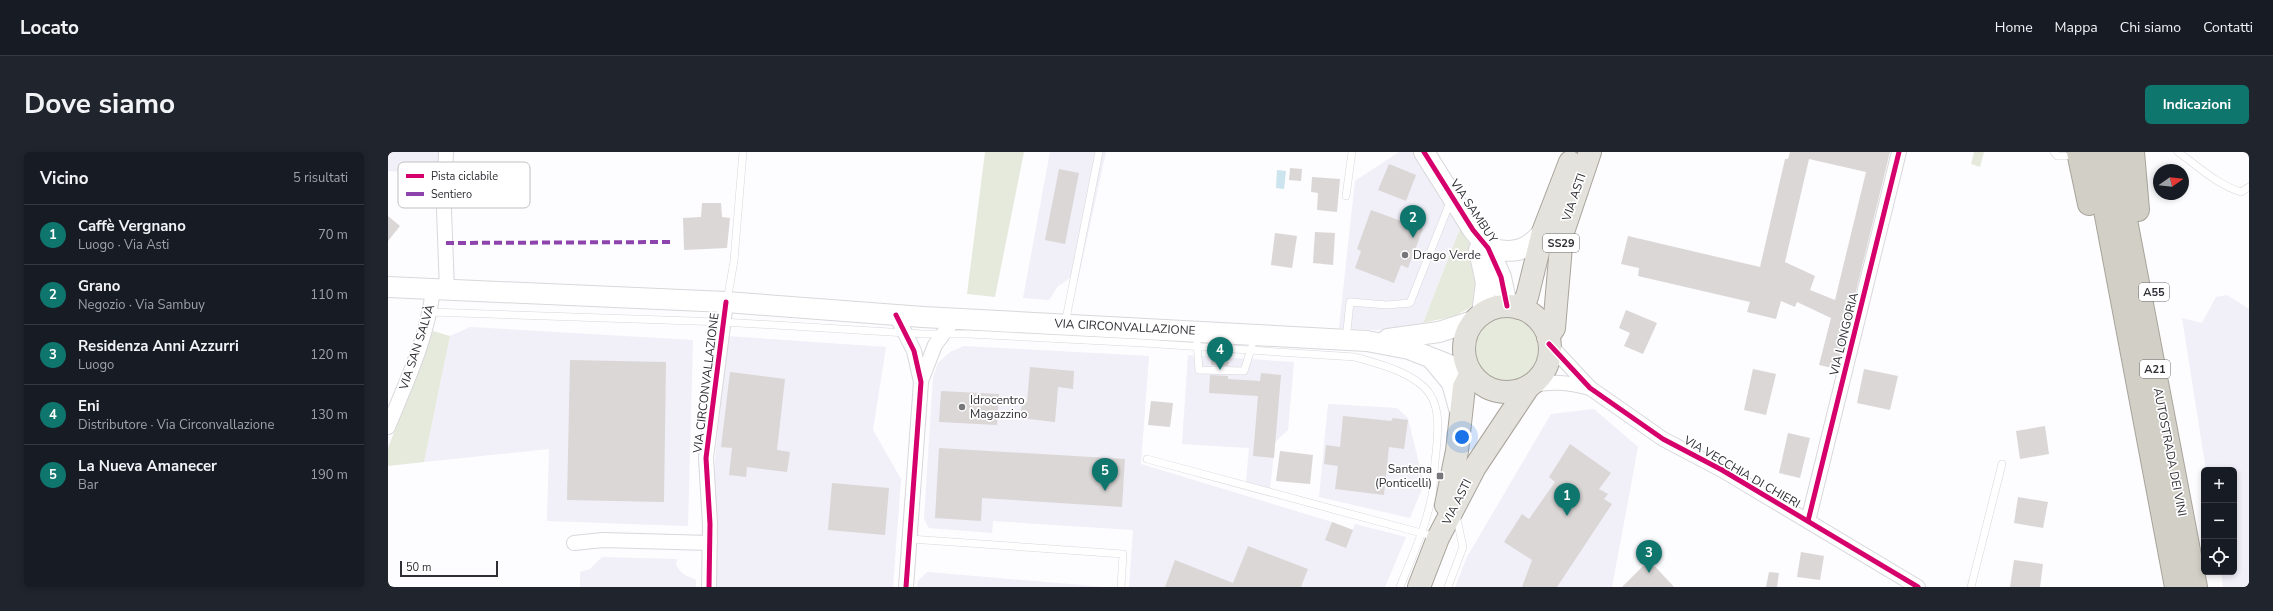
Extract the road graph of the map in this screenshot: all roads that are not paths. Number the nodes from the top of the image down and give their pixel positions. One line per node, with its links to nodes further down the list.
1 (446, 152): 15 (street, VIA SAN SALVÀ)
2 (744, 152): 25 (lane)
3 (1099, 152): 32 (lane)
4 (1352, 152): 17 (lane)
5 (1424, 152): 18 (main road, VIA SAMBUY)
6 (1574, 152): 21 (main road, VIA ASTI / SS29)
7 (1590, 152): 36 (main road, VIA ASTI / SS29)
8 (1899, 152): 52 (street, VIA LONGORIA)
9 (2054, 152): 14 (lane)
10 (2094, 152): 42 (highway, AUTOSTRADA DEI VINI)
11 (2114, 152): 48 (highway, AUTOSTRADA DEI VINI / A21)
12 (2133, 152): 48 (highway, A55)
13 (2178, 152): 16 (lane)
14 (2073, 153): 42 (highway)
15 (446, 162)
16 (2249, 187)
17 (1346, 196)
18 (1452, 198): 20 (main road, VIA SAMBUY); 39 (lane)
19 (444, 208): 24 (street, VIA SAN SALVÀ)
20 (1473, 230): 22 (main road, VIA SAMBUY); 29 (main road, VIA SAMBUY)
21 (1543, 232): 22 (main road); 26 (main road, VIA ASTI / SS29)
22 (1488, 248): 26 (main road, VIA SAMBUY)
23 (388, 287): 24 (main road, VIA CIRCONVALLAZIONE)
24 (440, 290): 25 (main road, VIA CIRCONVALLAZIONE); 27 (street, VIA SAN SALVÀ)
25 (726, 302): 28 (main road, VIA CIRCONVALLAZIONE); 31 (street, VIA CIRCONVALLAZIONE)
26 (1513, 307): 29 (main road); 36 (main road)
27 (430, 312): 31 (lane); 47 (street, VIA SAN SALVÀ)
28 (896, 314): 30 (main road, VIA CIRCONVALLAZIONE); 33 (street)
29 (1479, 317): 37 (main road, VIA CIRCONVALLAZIONE); 41 (main road)
30 (955, 318): 32 (main road, VIA CIRCONVALLAZIONE); 34 (street)
31 (723, 322): 33 (lane); 56 (street, VIA CIRCONVALLAZIONE)
32 (1065, 324): 35 (main road, VIA CIRCONVALLAZIONE)
33 (907, 333): 34 (lane); 43 (street)
34 (943, 334): 35 (lane); 43 (street)
35 (1197, 339): 38 (main road, VIA CIRCONVALLAZIONE); 38 (lane)
36 (1548, 340): 44 (main road); 45 (street, VIA VECCHIA DI CHIERI)
37 (1367, 341): 39 (main road, VIA CIRCONVALLAZIONE); 40 (main road, VIA CIRCONVALLAZIONE)
38 (1252, 342): 39 (main road, VIA CIRCONVALLAZIONE)
39 (1346, 348): 53 (lane)
40 (1429, 356): 41 (main road, VIA CIRCONVALLAZIONE); 46 (main road)
41 (1470, 371): 44 (main road); 46 (main road, VIA ASTI)
42 (2137, 378): 65 (highway, AUTOSTRADA DEI VINI)
43 (921, 382): 54 (street)
44 (1529, 386): 45 (street, VIA VECCHIA DI CHIERI); 51 (main road, VIA ASTI)
45 (1590, 388): 52 (street, VIA VECCHIA DI CHIERI)
46 (1462, 419): 53 (main road, VIA ASTI)
47 (388, 427)
48 (2167, 433): 66 (highway, AUTOSTRADA DEI VINI / A21)
49 (1147, 458): 53 (lane)
50 (2002, 464): 64 (lane)
51 (1454, 507): 53 (main road, VIA ASTI); 62 (lane)
52 (1808, 521): 63 (street, VIA VECCHIA DI CHIERI)
53 (1430, 536): 60 (lane); 61 (main road, VIA ASTI)
54 (910, 539): 58 (street); 59 (lane)
55 (574, 543): 56 (street)
56 (710, 543): 57 (street, VIA CIRCONVALLAZIONE)
57 (709, 587)
58 (906, 587)
59 (1121, 587)
60 (1400, 587)
61 (1419, 587)
62 (1448, 587)
63 (1918, 587)
64 (1971, 587)
65 (2176, 587)
66 (2196, 587)

